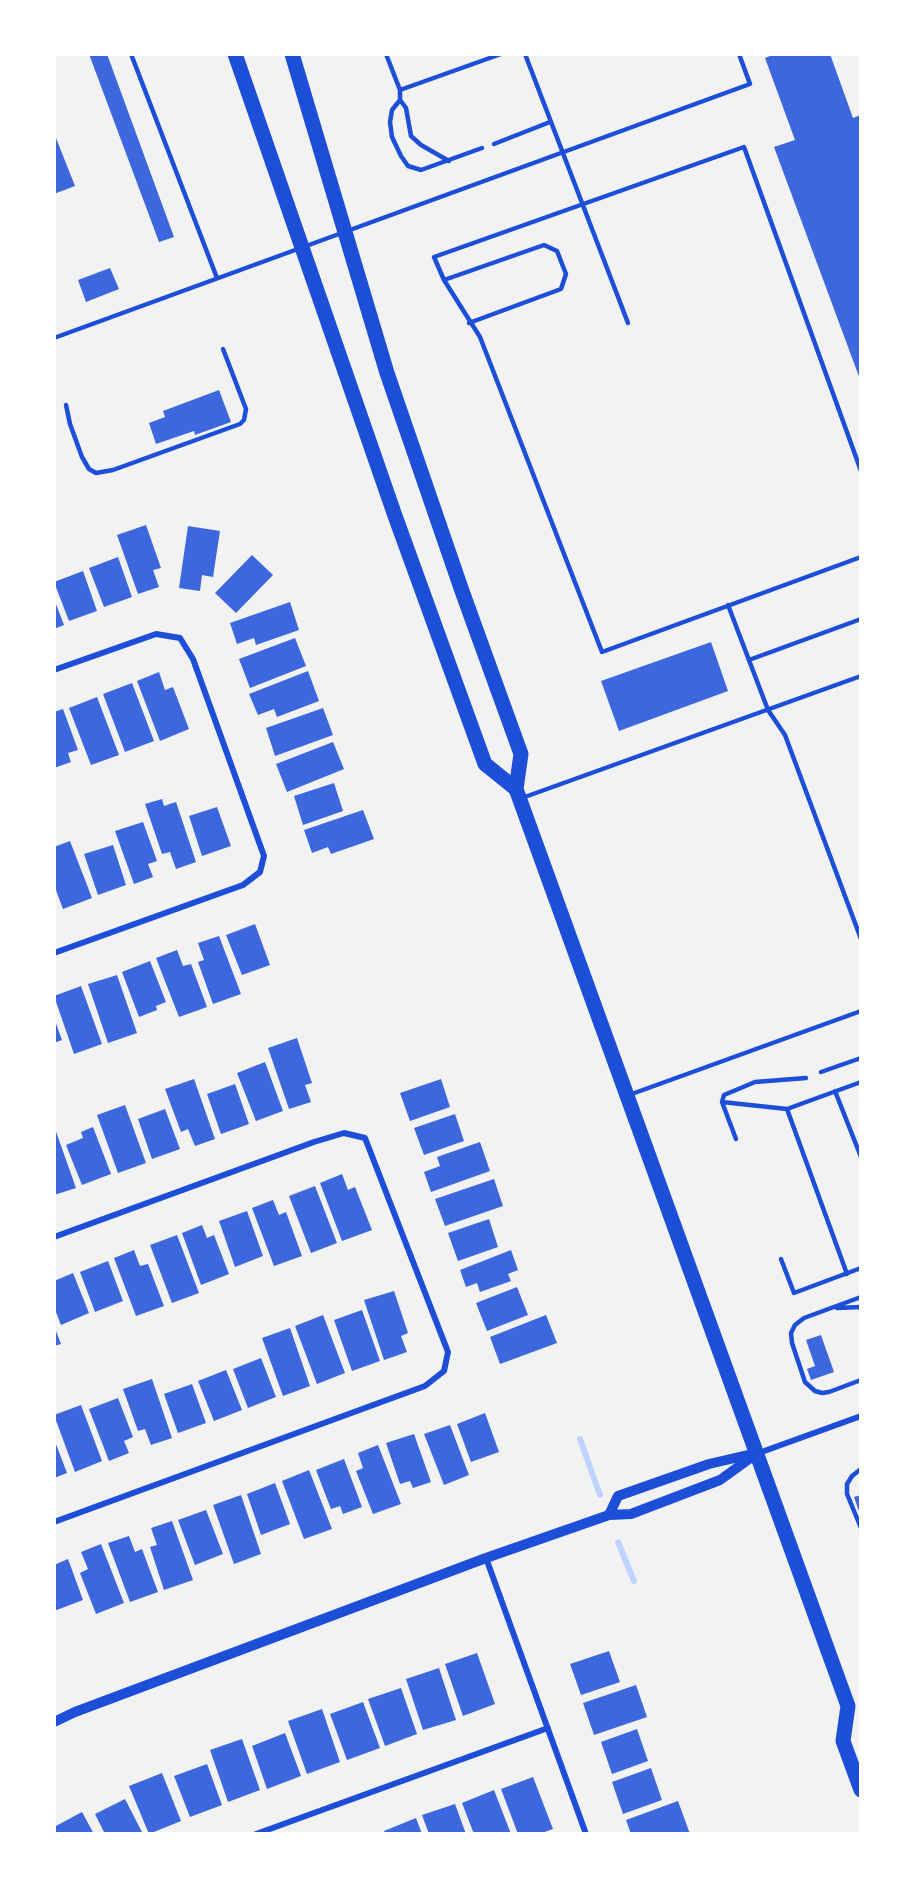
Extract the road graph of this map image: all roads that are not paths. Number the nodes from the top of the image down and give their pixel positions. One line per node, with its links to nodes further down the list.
1 (131, 54): 18 (lane)
2 (235, 54): 17 (main road)
3 (292, 54): 16 (main road)
4 (386, 54): 8 (lane)
5 (501, 54): 8 (lane)
6 (525, 54): 10 (lane)
7 (739, 54): 13 (lane)
8 (400, 90): 9 (lane)
9 (400, 100): 14 (lane); 14 (lane)
10 (550, 122): 11 (lane); 13 (lane)
11 (494, 144)
12 (482, 148): 14 (lane)
13 (562, 153): 15 (lane); 16 (lane)
14 (449, 161)
15 (581, 204): 19 (lane); 21 (lane); 25 (lane)
16 (346, 232): 17 (lane); 33 (main road)
17 (302, 247): 18 (lane); 33 (main road)
18 (217, 278): 22 (lane)
19 (444, 280): 20 (lane); 20 (lane)
20 (470, 323): 27 (lane)
21 (628, 323)
22 (54, 338)
23 (223, 349): 24 (lane)
24 (66, 405)
25 (861, 471)
26 (861, 557): 27 (lane)
27 (728, 605): 29 (lane)
28 (861, 619): 29 (lane)
29 (749, 660): 32 (lane)
30 (54, 670): 35 (street)
31 (861, 676): 32 (lane)
32 (768, 710): 33 (lane); 34 (lane)
33 (518, 794): 42 (main road)
34 (861, 939)
35 (54, 953)
36 (861, 1011): 42 (lane)
37 (861, 1058): 38 (lane)
38 (821, 1072)
39 (806, 1078): 43 (lane)
40 (861, 1082): 41 (lane)
41 (835, 1091): 44 (lane); 46 (lane)
42 (627, 1096): 56 (main road)
43 (722, 1102): 44 (lane); 45 (lane)
44 (787, 1109): 50 (lane)
45 (736, 1138)
46 (861, 1157)
47 (54, 1237): 59 (street)
48 (781, 1259): 50 (lane)
49 (861, 1268): 50 (lane)
50 (847, 1274)
51 (861, 1298): 53 (lane)
52 (861, 1307): 53 (lane)
53 (832, 1308): 54 (lane)
54 (861, 1380)
55 (861, 1416): 56 (street)
56 (756, 1454): 58 (street); 58 (street); 62 (main road)
57 (861, 1469): 60 (lane)
58 (609, 1515): 61 (street)
59 (54, 1522)
60 (861, 1528)
61 (486, 1558): 64 (street); 65 (street)
62 (848, 1706): 63 (main road); 66 (main road)
63 (861, 1717)
64 (54, 1722)
65 (548, 1728): 67 (street); 68 (street)
66 (861, 1790)
67 (256, 1834)
68 (586, 1834)

